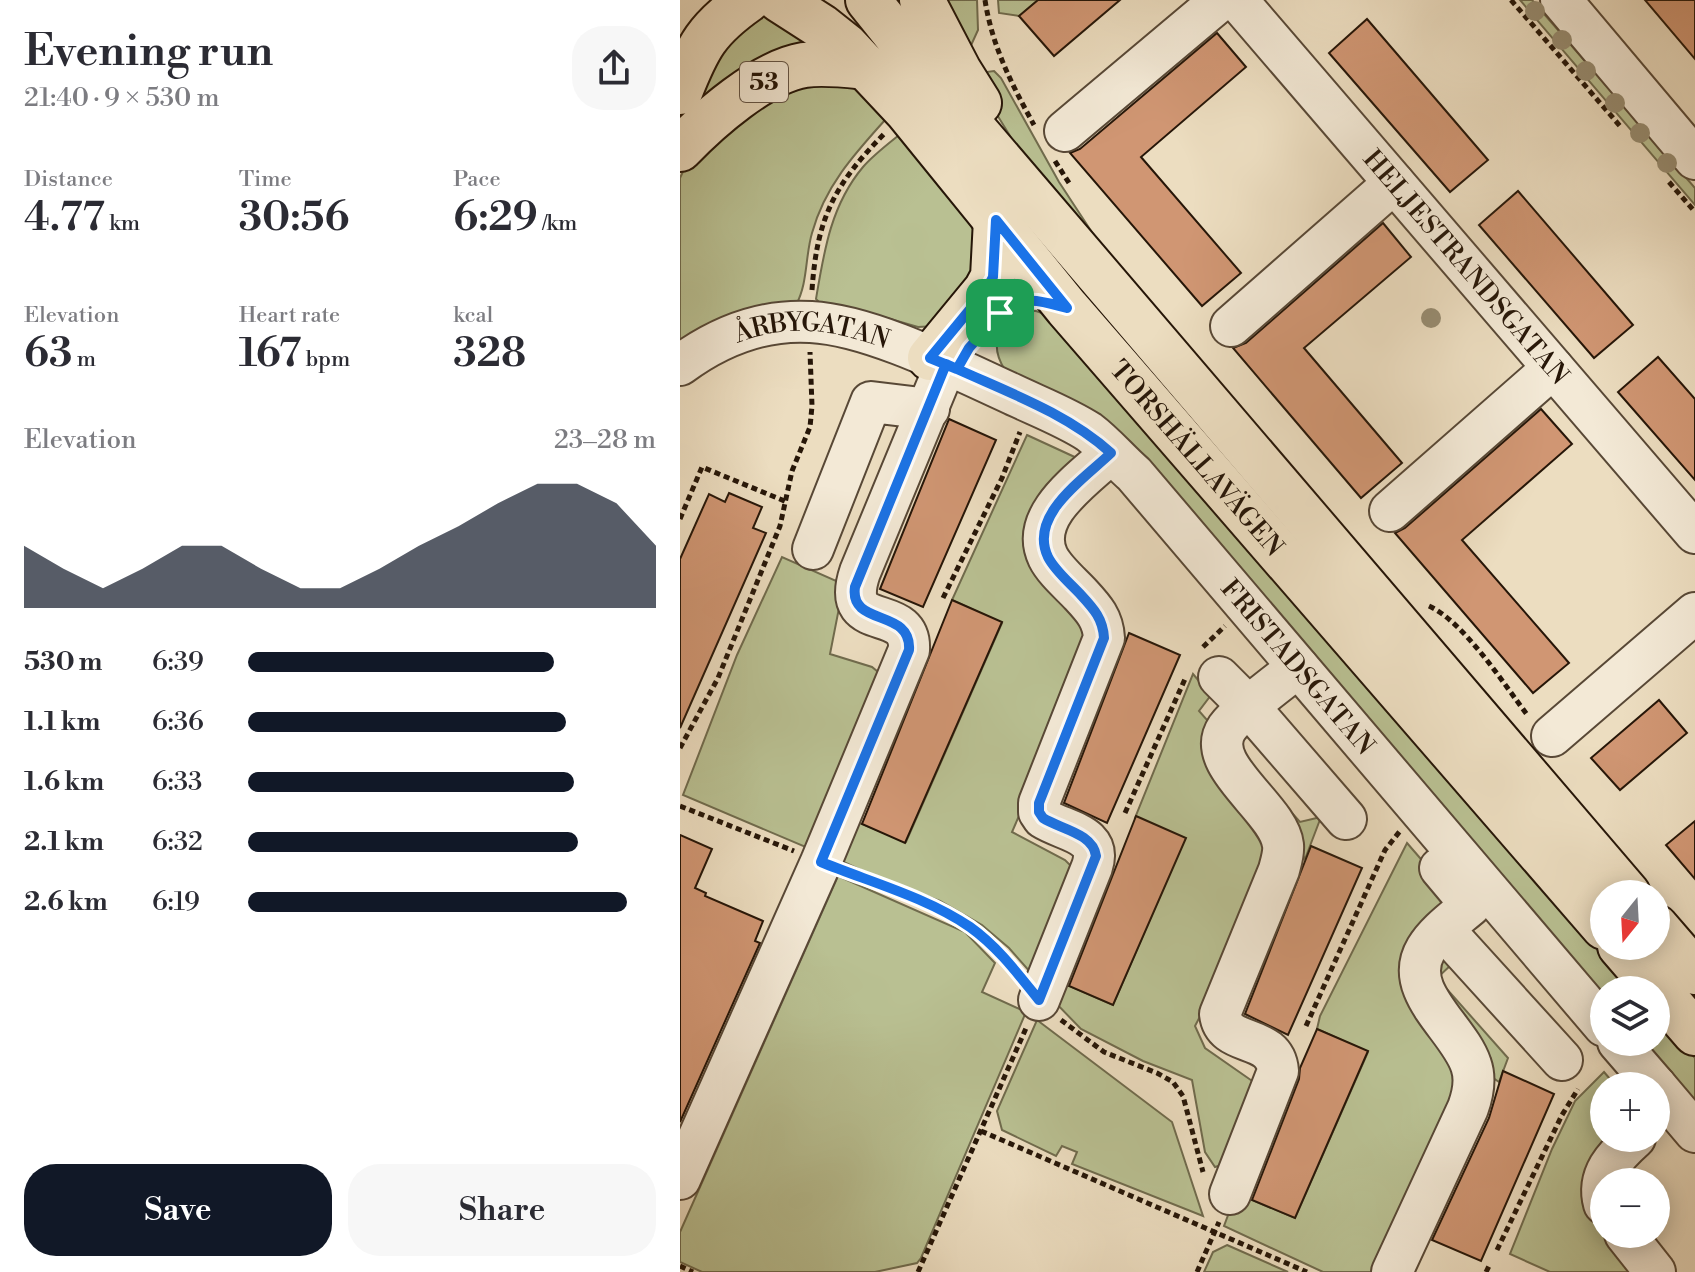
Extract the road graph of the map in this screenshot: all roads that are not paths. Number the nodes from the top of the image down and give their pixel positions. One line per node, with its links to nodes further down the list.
1 (748, 0): 9 (main road)
2 (780, 0): 8 (main road, TORSHÄLLAVÄGEN)
3 (868, 0): 14 (main road, TORSHÄLLAVÄGEN)
4 (922, 0): 14 (main road)
5 (1221, 0): 10 (street)
6 (1237, 0): 13 (street, HELJESTRANDSGATAN)
7 (1561, 0): 12 (street)
8 (867, 67): 11 (main road, 53); 15 (main road, TORSHÄLLAVÄGEN)
9 (680, 92)
10 (1065, 131)
11 (680, 149)
12 (1680, 169)
13 (1394, 183): 17 (street); 20 (street, HELJESTRANDSGATAN)
14 (1038, 205): 33 (main road, TORSHÄLLAVÄGEN)
15 (996, 220): 16 (main road, TORSHÄLLAVÄGEN); 18 (main road)
16 (1067, 308): 18 (main road); 34 (main road, TORSHÄLLAVÄGEN)
17 (1231, 326)
18 (944, 364): 19 (street, ÅRBYGATAN); 21 (street); 22 (street, FRISTADSGATAN)
19 (680, 365)
20 (1553, 368): 23 (street); 24 (street, HELJESTRANDSGATAN)
21 (929, 409): 25 (street); 47 (street)
22 (1111, 453): 27 (street, FRISTADSGATAN); 39 (street)
23 (1390, 511)
24 (1695, 533)
25 (813, 549)
26 (1695, 613): 30 (street)
27 (1298, 667): 29 (street); 40 (street, FRISTADSGATAN)
28 (1201, 668): 29 (street)
29 (1250, 708): 31 (street); 48 (street)
30 (1552, 736)
31 (1346, 819)
32 (1430, 856): 35 (street)
33 (1616, 880)
34 (1590, 911)
35 (1444, 930): 44 (street); 50 (street)
36 (1670, 943): 38 (main road)
37 (1632, 960): 41 (main road)
38 (1695, 972)
39 (1039, 1000)
40 (1590, 1010)
41 (1695, 1033)
42 (1629, 1056): 43 (street)
43 (1641, 1072)
44 (1571, 1074)
45 (1620, 1152): 46 (street)
46 (1608, 1168)
47 (680, 1179)
48 (1230, 1194)
49 (1636, 1248): 51 (street)
50 (1392, 1272)
51 (1655, 1272)

